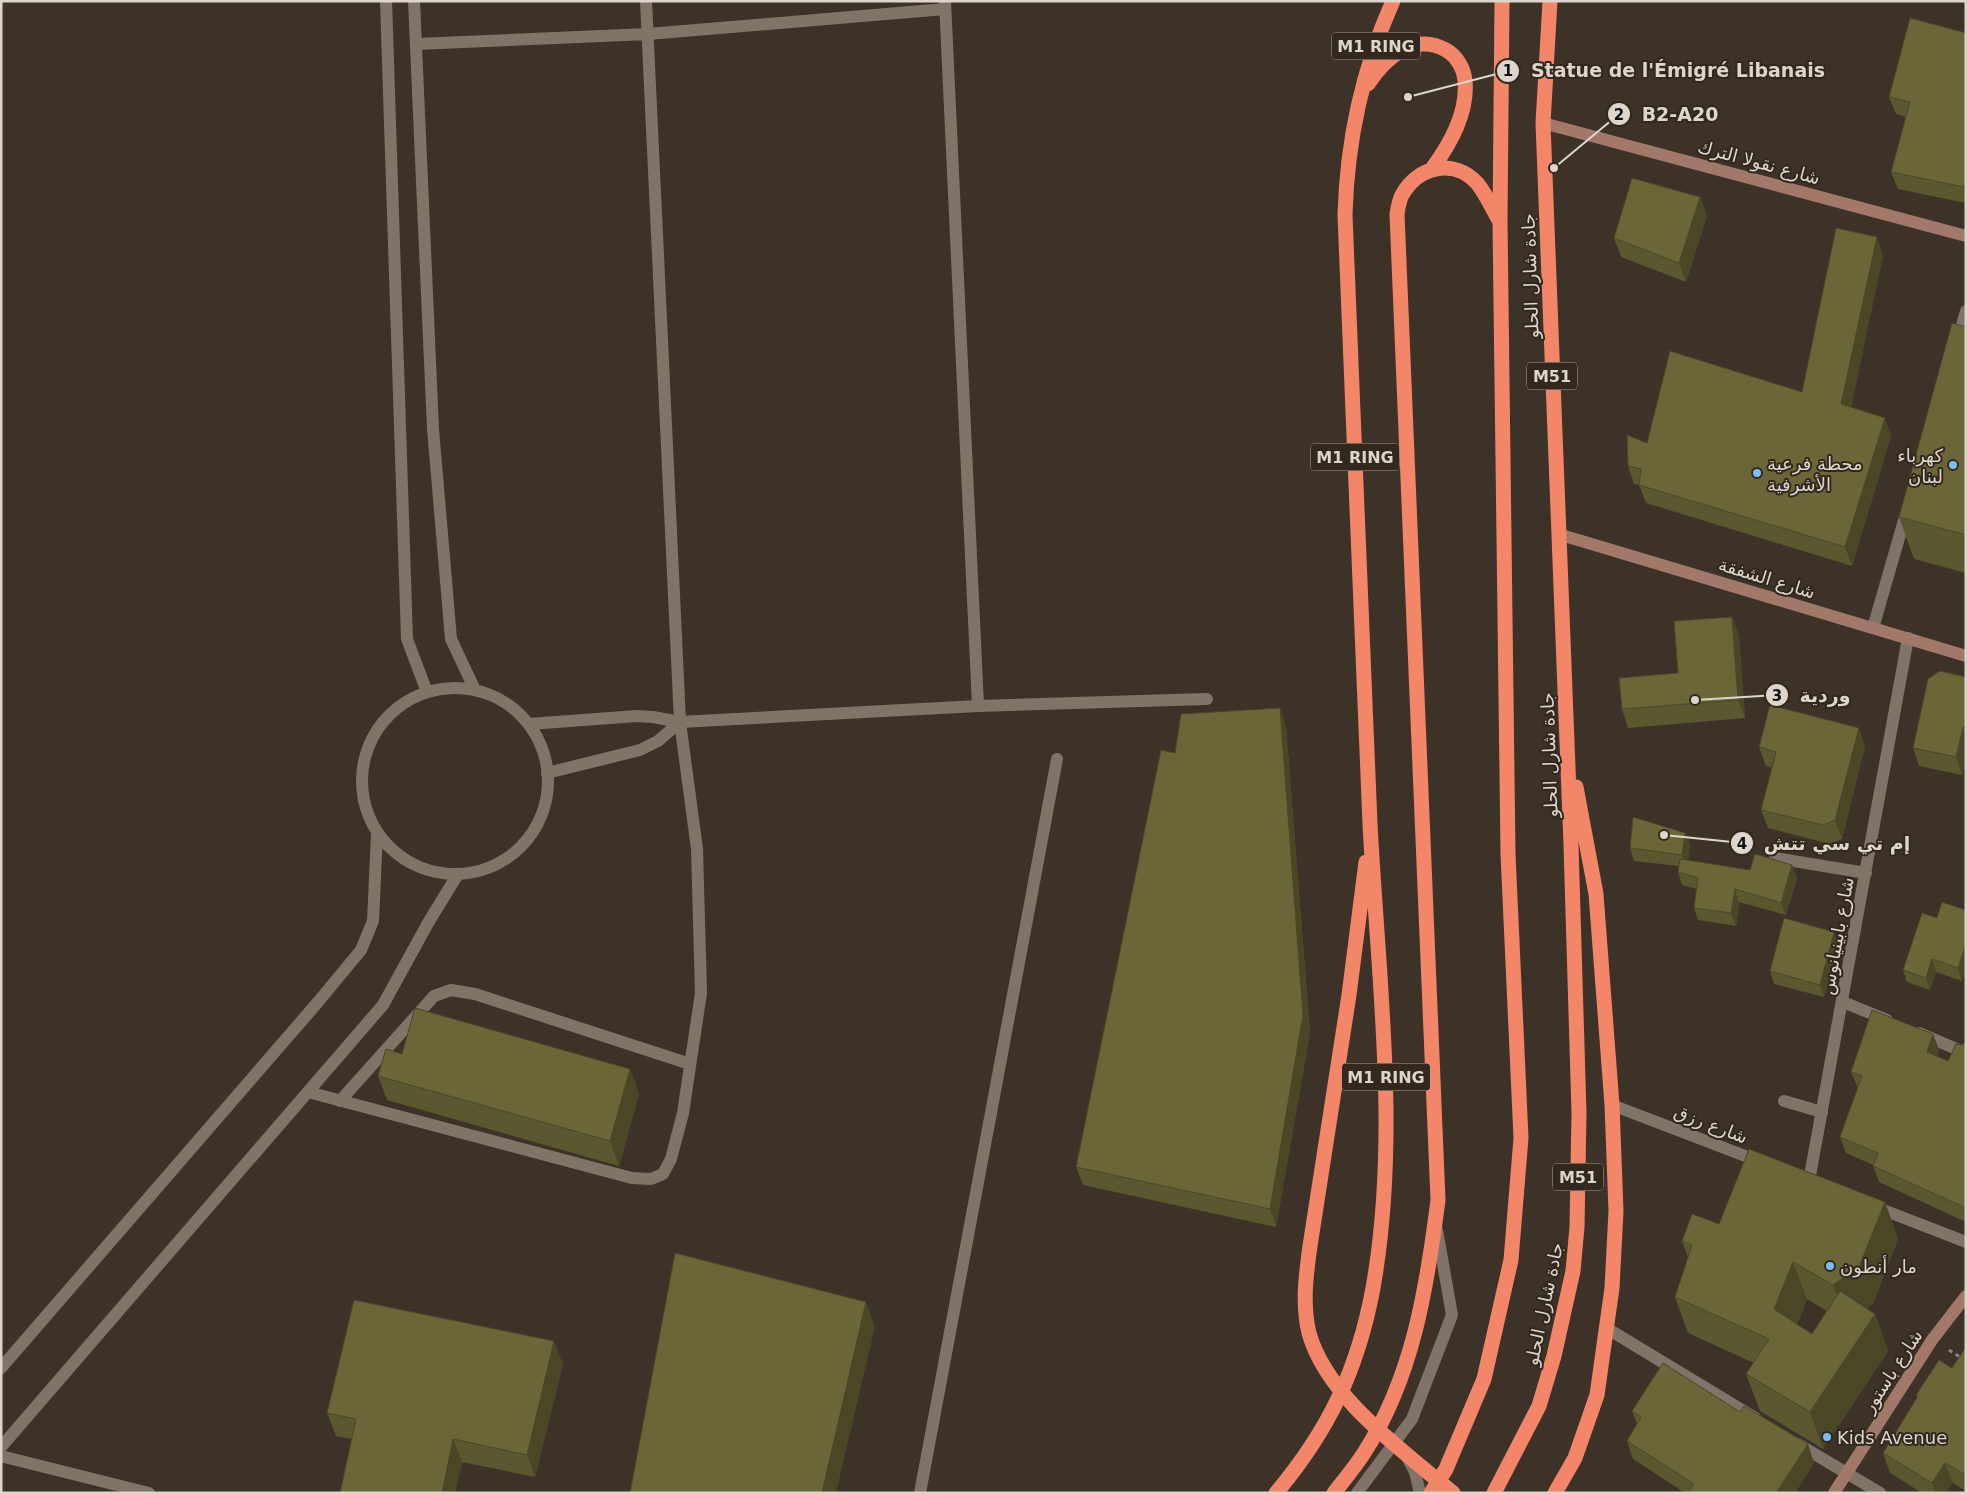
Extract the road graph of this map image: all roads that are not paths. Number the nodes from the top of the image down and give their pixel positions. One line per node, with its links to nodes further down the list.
1 (386, 1): 23 (street)
2 (414, 1): 9 (street)
3 (646, 1): 8 (street)
4 (1393, 1): 10 (highway, M1 RING)
5 (1502, 1): 13 (highway, جادة شارل الحلو / M51)
6 (1550, 1): 11 (highway, جادة شارل الحلو / M51)
7 (945, 5): 8 (street); 25 (street)
8 (648, 34): 9 (street); 26 (street)
9 (416, 44): 22 (street)
10 (1362, 91): 12 (highway); 31 (highway, M1 RING)
11 (1543, 124): 14 (street, شارع نقولا الترك); 18 (highway, جادة شارل الحلو / M51)
12 (1432, 169): 13 (highway); 47 (highway)
13 (1500, 222): 65 (highway, جادة شارل الحلو / M51)
14 (1966, 236)
15 (1966, 311): 16 (street)
16 (1952, 358)
17 (1911, 498): 19 (street)
18 (1558, 534): 19 (street, شارع الشفقة); 28 (highway, جادة شارل الحلو / M51)
19 (1873, 628): 20 (street, شارع الشفقة)
20 (1908, 638): 21 (street, شارع الشفقة); 34 (street, شارع بابينيانوس)
21 (1966, 656)
22 (475, 690): 23 (street); 27 (street)
23 (427, 692): 32 (street)
24 (1207, 699): 25 (street)
25 (978, 706): 26 (street)
26 (680, 722): 27 (street); 30 (street); 38 (street)
27 (529, 724): 30 (street)
28 (1567, 750): 42 (highway); 67 (highway, جادة شارل الحلو / M51)
29 (1057, 758): 61 (street)
30 (548, 773): 35 (street)
31 (1370, 823): 55 (highway); 59 (highway, M1 RING)
32 (377, 834): 35 (street); 51 (street)
33 (1775, 858): 34 (street)
34 (1866, 873): 36 (street, شارع بابينيانوس)
35 (458, 874): 39 (street)
36 (1843, 1002): 37 (street); 43 (street, شارع بابينيانوس)
37 (1966, 1052)
38 (690, 1064): 40 (street); 40 (street)
39 (308, 1092): 40 (street); 54 (street)
40 (340, 1101)
41 (1784, 1101): 43 (street)
42 (1612, 1105): 44 (street, شارع رزق); 50 (highway)
43 (1822, 1112): 45 (street, شارع بابينيانوس)
44 (1774, 1167)
45 (1809, 1181)
46 (1865, 1203): 48 (street)
47 (1435, 1223): 62 (highway); 63 (street)
48 (1966, 1242)
49 (1966, 1296): 57 (street, شارع باستور)
50 (1608, 1329): 52 (street); 68 (highway)
51 (1, 1368)
52 (1770, 1427)
53 (1787, 1438): 57 (street)
54 (1, 1447)
55 (1405, 1452): 64 (street); 66 (highway)
56 (1, 1456): 58 (street)
57 (1846, 1474): 69 (street, شارع باستور); 70 (street)
58 (112, 1488): 60 (street)
59 (1278, 1489)
60 (148, 1493)
61 (920, 1493)
62 (1334, 1493)
63 (1357, 1493)
64 (1420, 1493)
65 (1431, 1493)
66 (1452, 1493)
67 (1494, 1493)
68 (1555, 1493)
69 (1834, 1493)
70 (1880, 1493)

